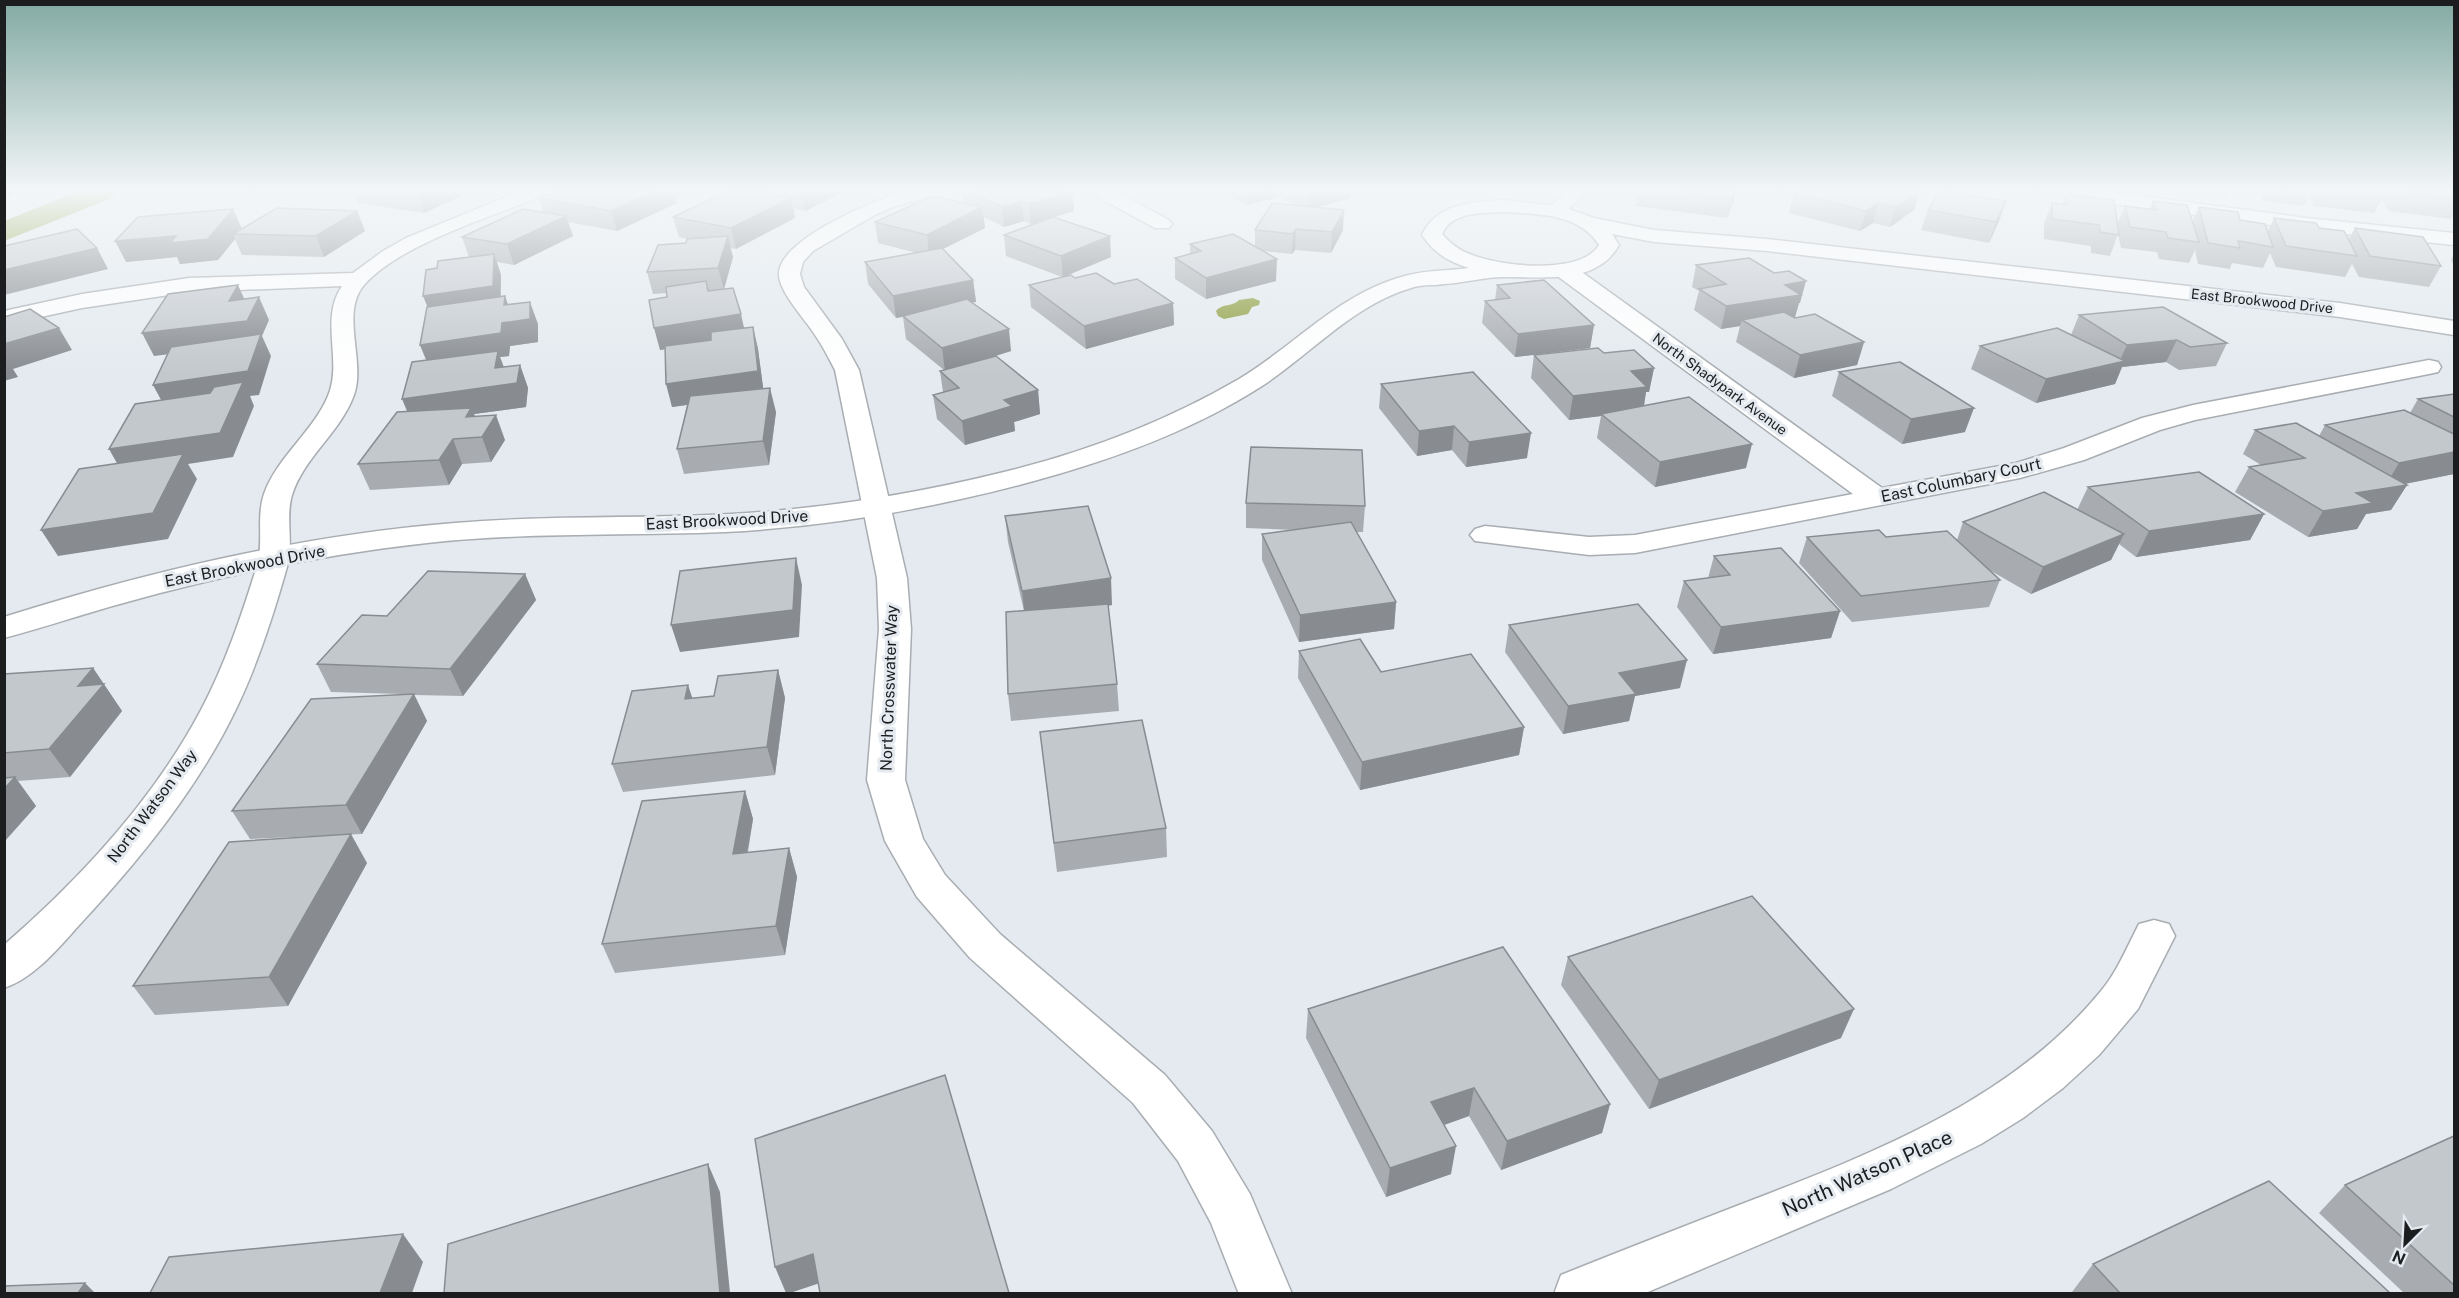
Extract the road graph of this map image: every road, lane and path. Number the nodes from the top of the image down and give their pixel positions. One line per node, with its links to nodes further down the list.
1 (395, 253): 10 (street)
2 (800, 253): 16 (street, North Crosswater Way)
3 (1430, 253): 11 (street, East Brookwood Drive)
4 (1450, 253): 8 (street)
5 (1625, 253): 7 (street, East Brookwood Drive)
6 (1837, 253): 13 (street, East Brookwood Drive)
7 (1603, 255): 9 (street, East Brookwood Drive)
8 (1508, 270): 9 (street, East Brookwood Drive); 11 (street, East Brookwood Drive)
9 (1564, 270): 15 (street, North Shadypark Avenue)
10 (357, 279): 12 (street); 18 (street, North Watson Way)
11 (1408, 281): 16 (street, East Brookwood Drive)
12 (4, 318)
13 (2454, 328)
14 (2429, 367): 15 (street, East Columbary Court)
15 (1877, 498): 17 (street, East Columbary Court)
16 (877, 506): 18 (street, East Brookwood Drive); 22 (street, North Crosswater Way)
17 (1485, 535)
18 (275, 558): 19 (street, East Brookwood Drive); 21 (street, North Watson Way)
19 (4, 628)
20 (2154, 936): 23 (street, North Watson Place)
21 (4, 971)
22 (1266, 1293)
23 (1580, 1293)

